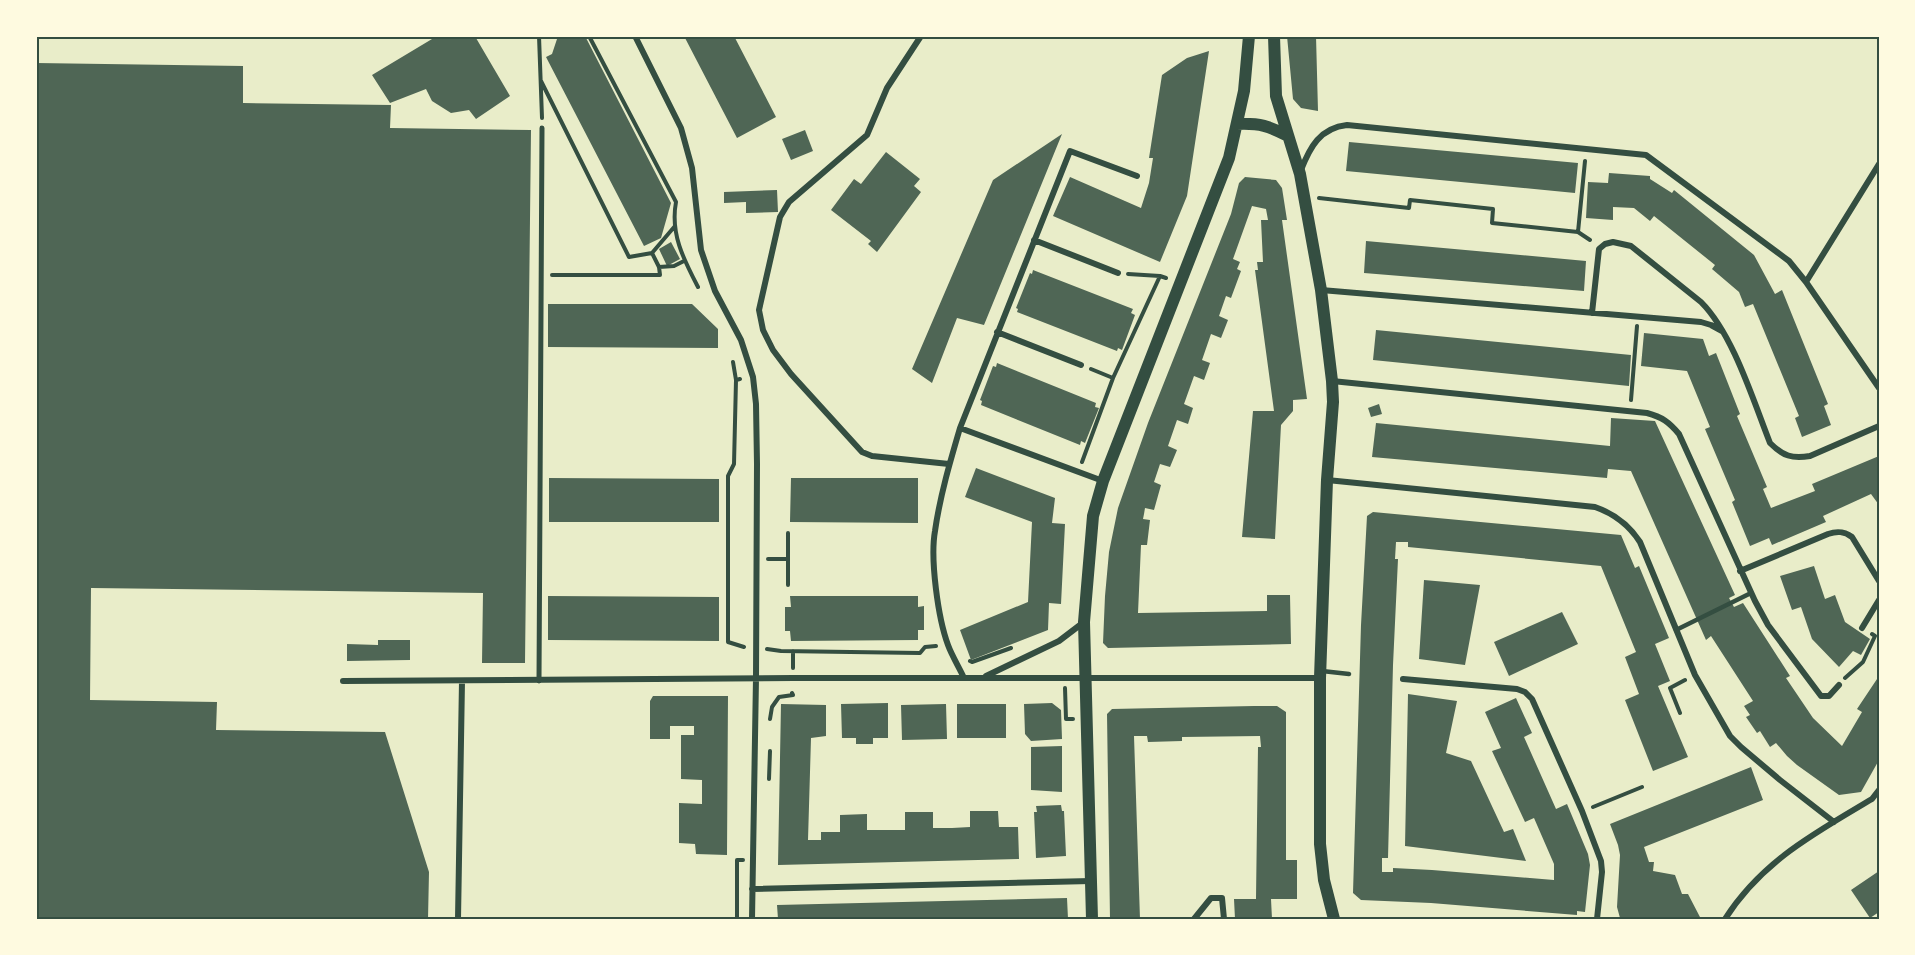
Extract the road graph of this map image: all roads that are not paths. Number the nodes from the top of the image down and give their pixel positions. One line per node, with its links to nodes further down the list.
1 (635, 36): 35 (street)
2 (921, 36): 23 (street)
3 (1250, 36): 5 (main road)
4 (1274, 36): 7 (main road)
5 (1237, 124): 7 (main road); 25 (main road)
6 (542, 128): 42 (street)
7 (1288, 136): 9 (main road)
8 (1879, 164): 13 (street)
9 (1300, 174): 13 (street); 14 (main road)
10 (1137, 176): 11 (street)
11 (1034, 240): 12 (street); 16 (street)
12 (1118, 273)
13 (1806, 282): 20 (street)
14 (1321, 290): 15 (street); 19 (main road)
15 (1592, 313): 17 (street); 17 (street)
16 (997, 332): 18 (street); 22 (street)
17 (1724, 333): 21 (street)
18 (1081, 365)
19 (1332, 381): 24 (main road); 26 (street)
20 (1879, 388)
21 (1879, 426)
22 (960, 428): 23 (street); 25 (street)
23 (949, 464): 36 (street)
24 (1327, 480): 32 (street); 34 (main road)
25 (1103, 482): 30 (main road)
26 (1740, 571): 27 (street); 28 (street)
27 (1879, 581)
28 (1751, 593): 32 (lane); 43 (street)
29 (1879, 600): 31 (street)
30 (1084, 622): 37 (street); 38 (main road)
31 (1862, 628)
32 (1676, 630): 45 (street)
33 (1349, 674): 34 (lane)
34 (1320, 675): 38 (street); 53 (main road)
35 (756, 678): 36 (street); 42 (street); 47 (street)
36 (964, 678): 37 (street)
37 (983, 678): 38 (street)
38 (1085, 679): 46 (main road)
39 (1403, 679): 54 (street)
40 (343, 681): 41 (street)
41 (462, 681): 42 (street); 48 (street)
42 (539, 681)
43 (1839, 685)
44 (1879, 790): 45 (street)
45 (1834, 822): 55 (street)
46 (1090, 881): 47 (street); 50 (main road)
47 (752, 889): 49 (street)
48 (458, 919)
49 (752, 919)
50 (1092, 919)
51 (1194, 919): 52 (street)
52 (1224, 919)
53 (1334, 919)
54 (1597, 919)
55 (1725, 919)

